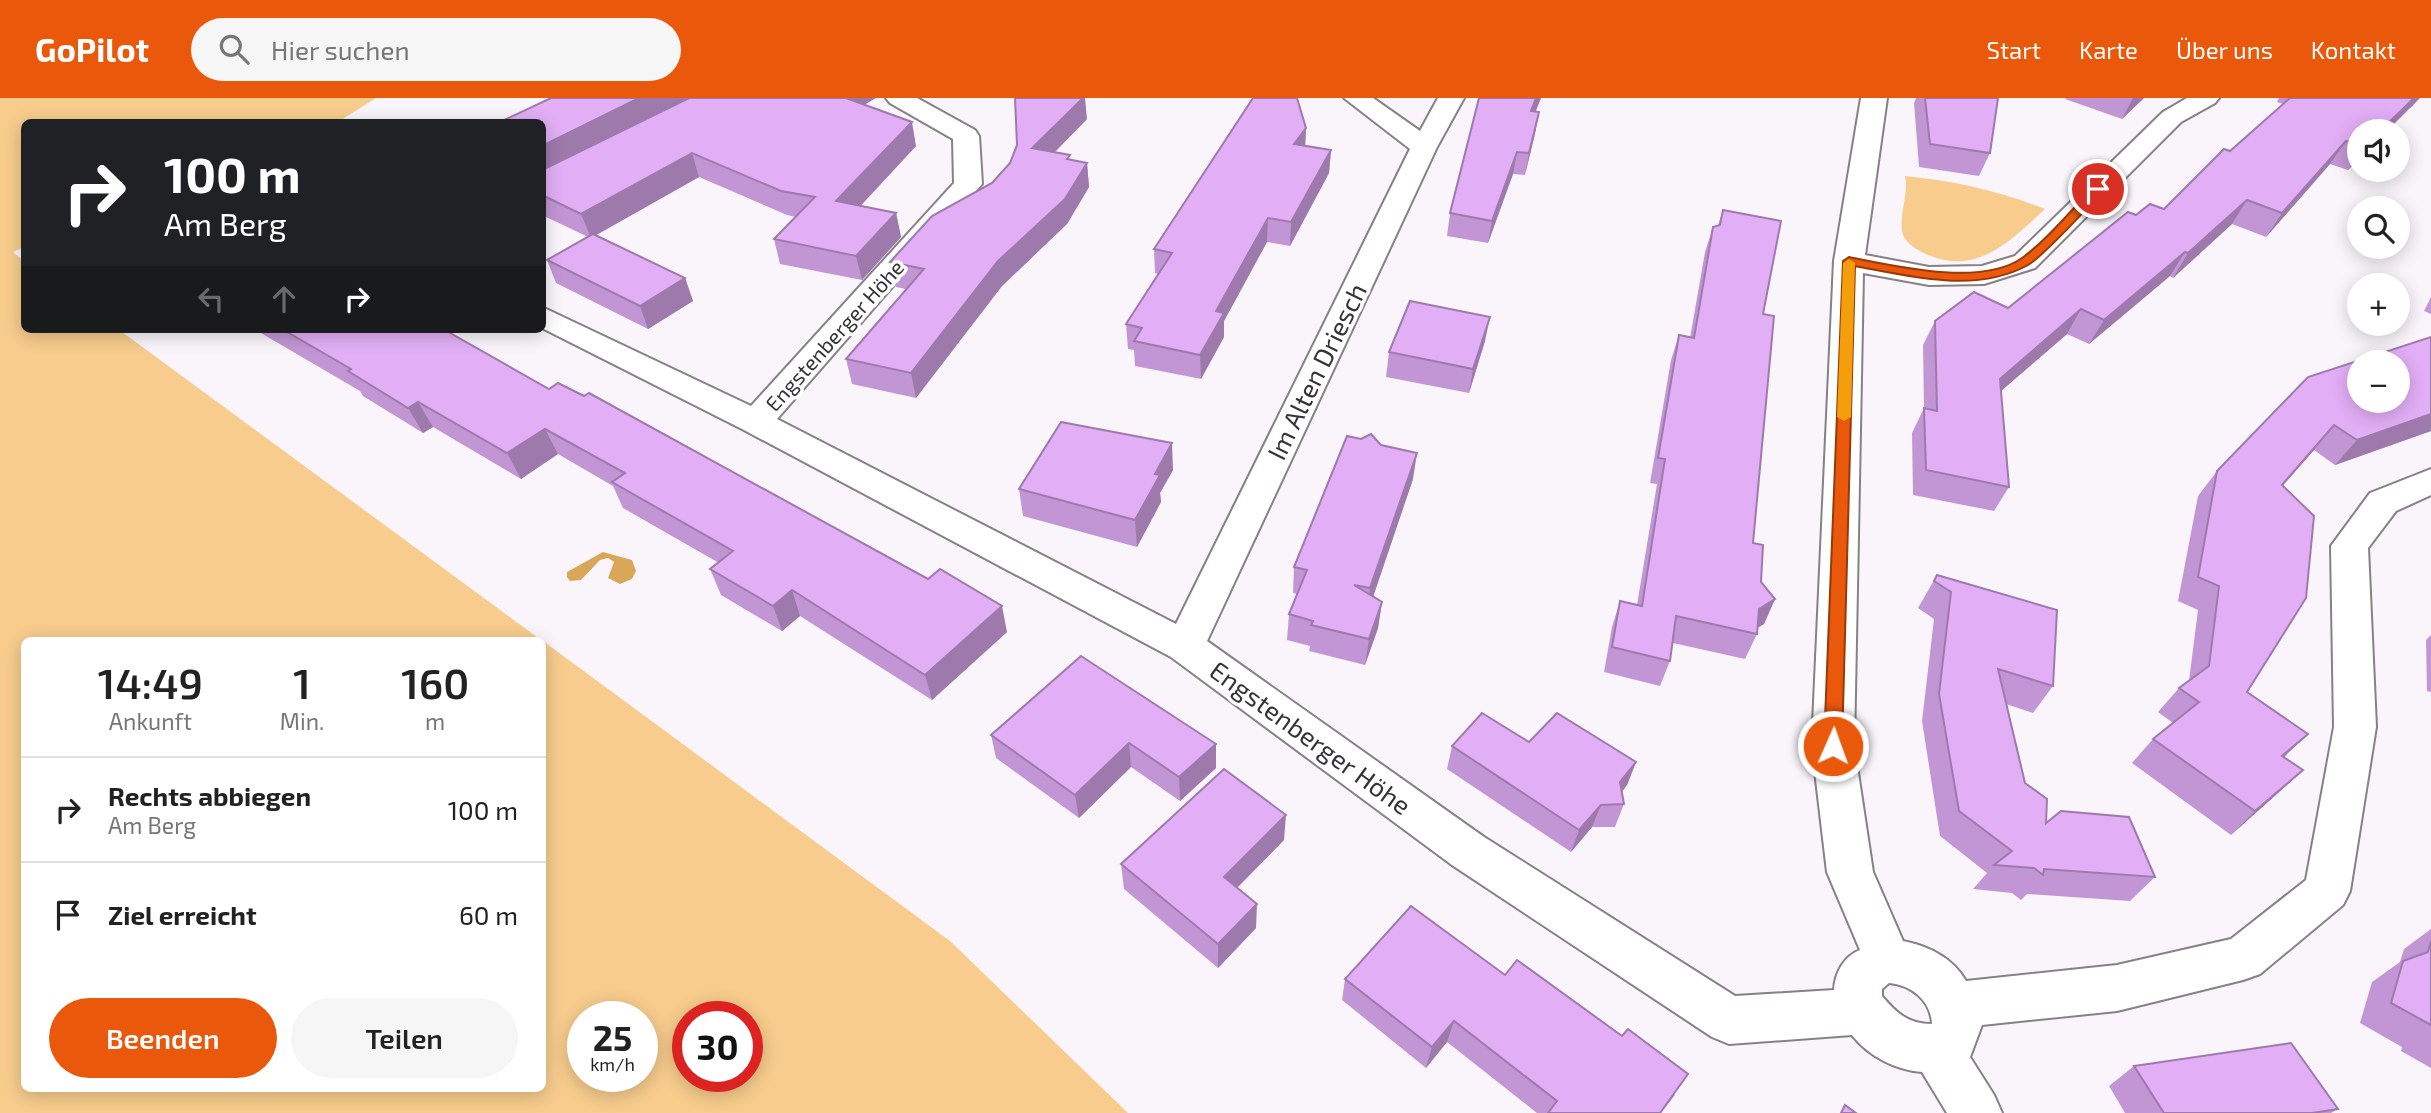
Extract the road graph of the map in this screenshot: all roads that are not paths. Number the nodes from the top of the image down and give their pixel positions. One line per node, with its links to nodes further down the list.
1 (900, 98): 9 (street, Engstenberger Höhe)
2 (1357, 98): 6 (street)
3 (1451, 98): 6 (street, Im Alten Driesch)
4 (1874, 98): 7 (street)
5 (2206, 98): 7 (street)
6 (1424, 147): 11 (street, Im Alten Driesch)
7 (1849, 261): 12 (street)
8 (546, 318): 9 (street, Engstenberger Höhe)
9 (757, 422): 11 (street, Engstenberger Höhe)
10 (2431, 481): 14 (street)
11 (1185, 646): 13 (street, Engstenberger Höhe)
12 (1888, 961): 13 (street); 14 (street)
13 (1863, 1011): 14 (street)
14 (1945, 1027): 15 (street)
15 (1976, 1113)

